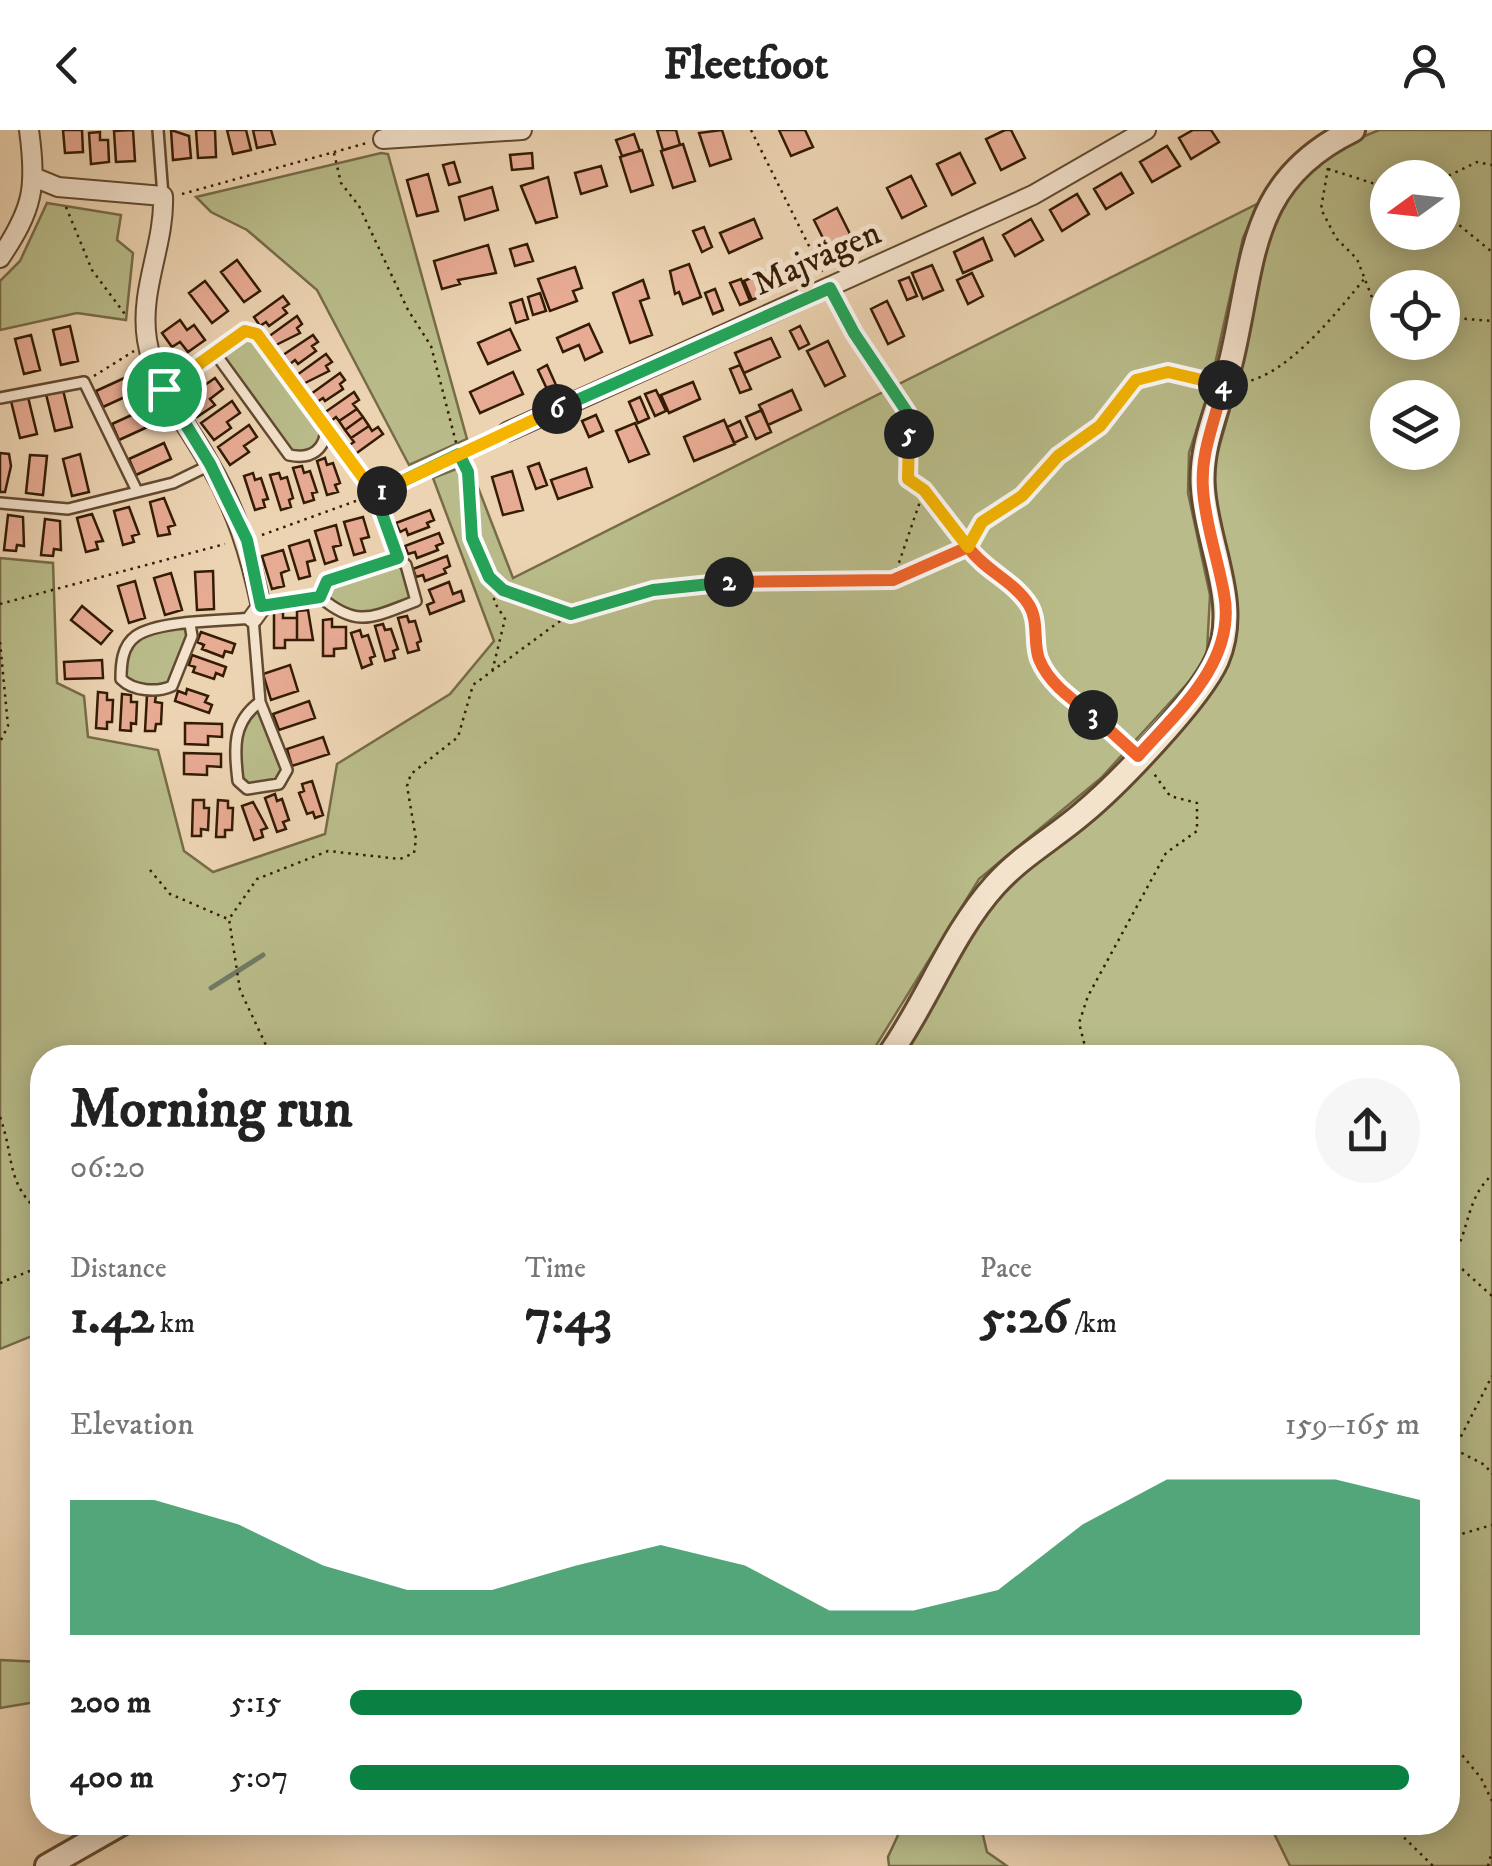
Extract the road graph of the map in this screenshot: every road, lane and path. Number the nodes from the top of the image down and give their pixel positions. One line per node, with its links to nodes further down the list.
1 (29, 130): 13 (street)
2 (158, 130): 16 (lane)
3 (522, 130): 7 (street)
4 (750, 130): 21 (path)
5 (1146, 130): 21 (street, Majvägen)
6 (1353, 130): 8 (street)
7 (383, 139): 9 (path)
8 (1320, 146): 11 (path); 28 (street)
9 (334, 154): 16 (path); 33 (path)
10 (1492, 166): 12 (path)
11 (1328, 169): 14 (path); 20 (path)
12 (1460, 170)
13 (36, 178): 15 (street); 19 (street)
14 (1370, 182)
15 (58, 187): 16 (street); 25 (path)
16 (163, 196): 25 (street)
17 (1460, 226): 18 (path)
18 (1492, 252)
19 (0, 258)
20 (1365, 278): 22 (path); 28 (path)
21 (830, 288): 32 (street, Majvägen); 35 (path)
22 (1370, 292)
23 (1460, 319): 24 (path)
24 (1492, 321)
25 (147, 343): 27 (path); 29 (street)
26 (215, 353): 29 (lane); 31 (lane); 31 (lane)
27 (84, 382): 30 (lane); 36 (lane)
28 (1224, 385): 40 (path); 53 (street)
29 (164, 389): 34 (street)
30 (0, 398)
31 (326, 426): 37 (path)
32 (507, 432): 33 (path)
33 (459, 454): 37 (path); 42 (path)
34 (210, 464): 36 (lane); 39 (street)
35 (924, 490): 40 (path); 43 (path)
36 (137, 491): 38 (lane)
37 (375, 494): 39 (path); 41 (path)
38 (0, 503)
39 (247, 540): 45 (path); 46 (street)
40 (968, 547): 43 (path); 53 (path)
41 (398, 558): 44 (lane); 44 (lane)
42 (489, 577): 47 (path); 50 (path)
43 (893, 580): 47 (path)
44 (320, 597): 46 (lane)
45 (0, 604)
46 (257, 612): 48 (lane); 51 (lane)
47 (571, 614): 50 (path)
48 (190, 624): 48 (lane)
49 (0, 642): 52 (path)
50 (491, 675): 55 (path)
51 (260, 702): 51 (lane)
52 (0, 742)
53 (1138, 756): 57 (street); 58 (path)
54 (150, 870): 55 (path)
55 (229, 919): 56 (path)
56 (266, 1045)
57 (895, 1045)
58 (1085, 1045)
59 (0, 1117): 61 (path)
60 (1492, 1174): 62 (path)
61 (30, 1205)
62 (1460, 1245)
63 (1460, 1268): 66 (path)
64 (30, 1271): 65 (path)
65 (0, 1283)
66 (1492, 1296)
67 (1492, 1376): 68 (path)
68 (1460, 1438)
69 (1460, 1454): 70 (path)
70 (1492, 1474)
71 (1492, 1525): 72 (path)
72 (1460, 1534)
73 (1460, 1757): 74 (path)
74 (1492, 1801)
75 (101, 1835): 78 (street)
76 (1401, 1835): 79 (path)
77 (1492, 1850): 80 (path)
78 (47, 1866)
79 (1433, 1866)
80 (1488, 1866)

